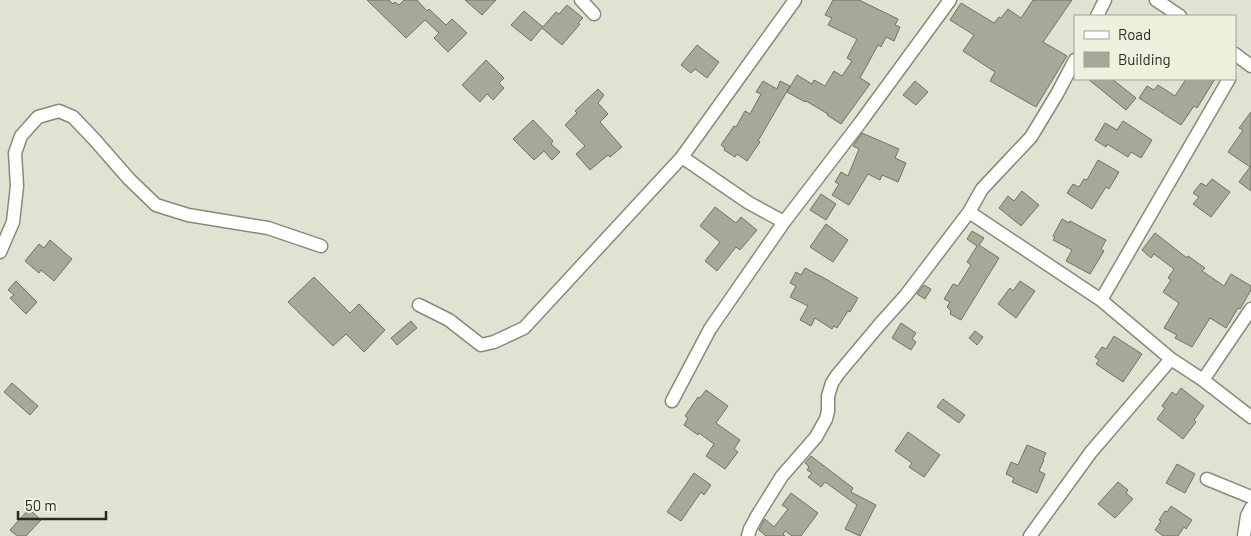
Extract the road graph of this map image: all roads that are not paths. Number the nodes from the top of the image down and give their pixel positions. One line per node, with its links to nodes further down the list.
1 (581, 0): 6 (street)
2 (795, 0): 11 (street)
3 (950, 0): 13 (street)
4 (1106, 0): 7 (street)
5 (1156, 0): 8 (street)
6 (594, 14)
7 (1098, 15)
8 (1178, 15)
9 (1074, 62): 12 (street)
10 (1227, 80): 16 (street)
11 (682, 157): 13 (street); 17 (street)
12 (969, 212): 16 (street); 26 (street)
13 (784, 222): 21 (street)
14 (321, 246): 15 (street)
15 (0, 252)
16 (1101, 300): 19 (street)
17 (419, 305)
18 (1251, 308): 20 (street)
19 (1171, 359): 20 (street); 27 (street)
20 (1203, 380): 22 (street)
21 (672, 401)
22 (1251, 417)
23 (1207, 479): 24 (street)
24 (1251, 497)
25 (1251, 508): 28 (street)
26 (748, 536)
27 (1030, 536)
28 (1244, 536)

